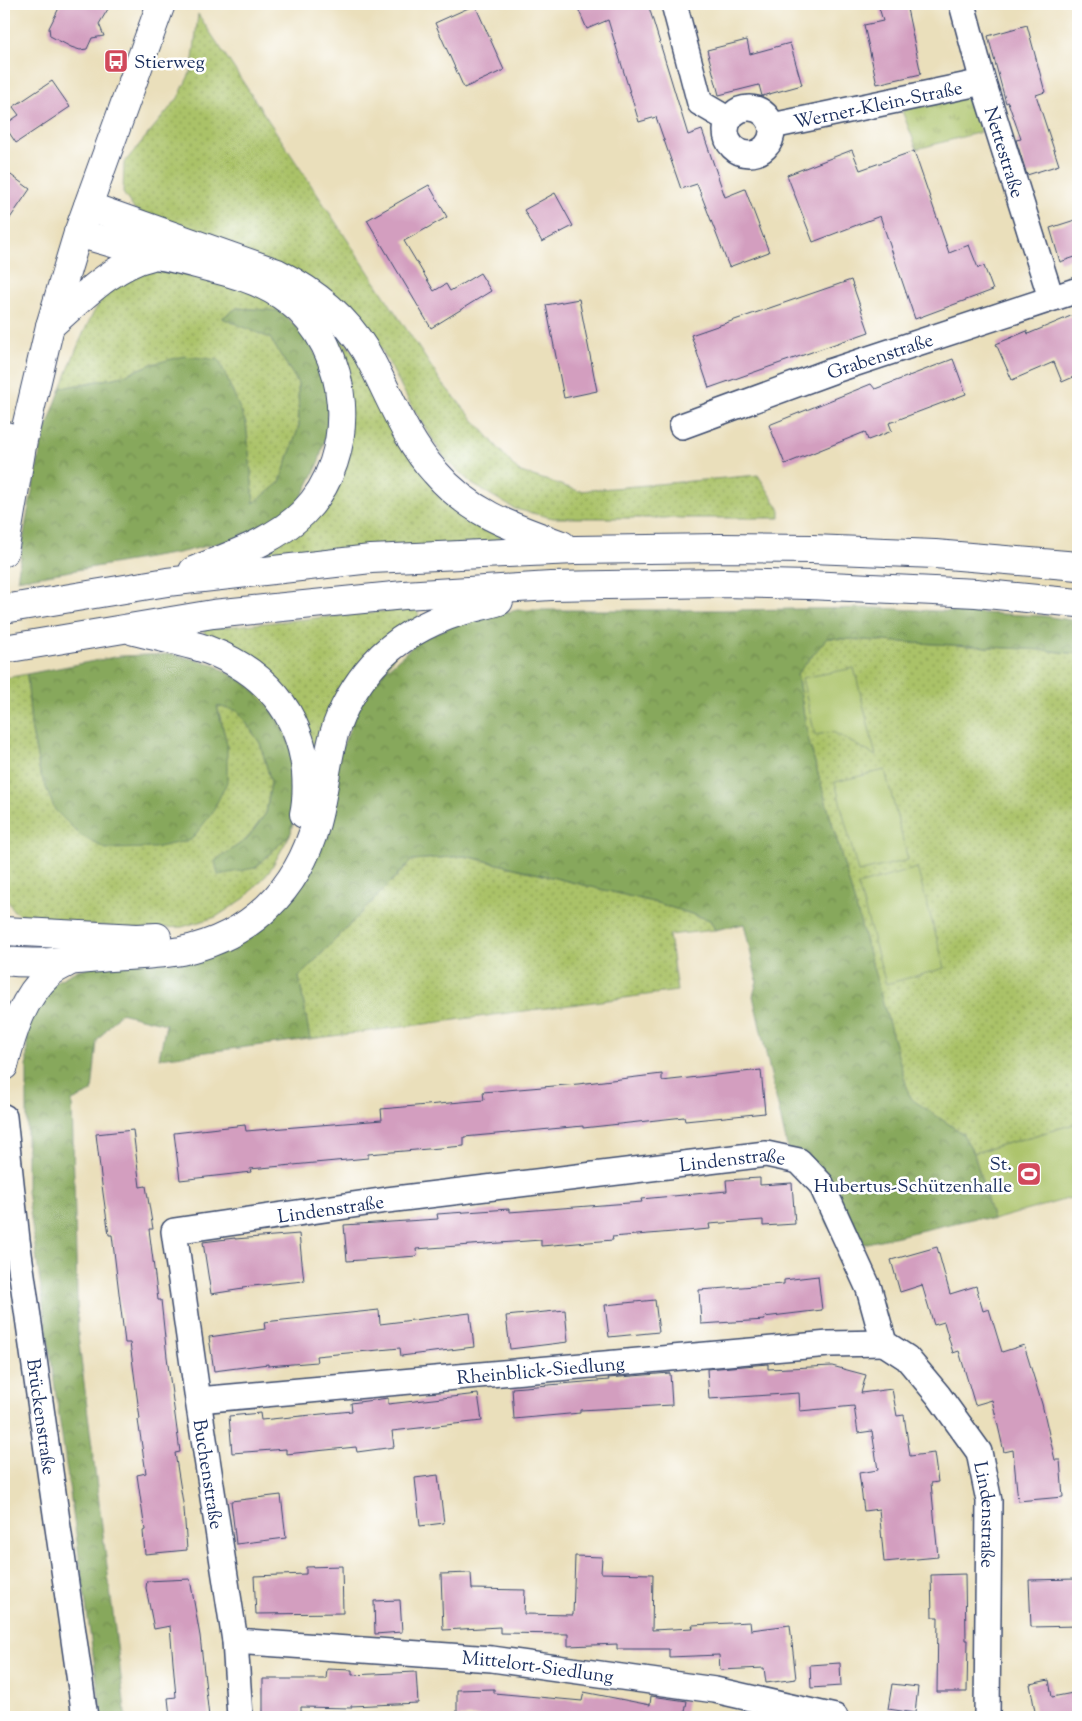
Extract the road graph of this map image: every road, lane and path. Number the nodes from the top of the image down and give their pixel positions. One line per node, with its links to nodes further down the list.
1 (161, 4): 7 (main road)
2 (674, 4): 5 (street)
3 (962, 4): 4 (street, Nettestraße)
4 (983, 82): 6 (street, Werner-Klein-Straße); 11 (street, Nettestraße)
5 (729, 120): 6 (street, Werner-Klein-Straße); 6 (street, Werner-Klein-Straße)
6 (772, 126)
7 (88, 206): 8 (main road); 15 (main road)
8 (78, 233): 9 (main road); 12 (main road)
9 (154, 255): 12 (main road); 18 (main road)
10 (1078, 290): 11 (street, Grabenstraße)
11 (1051, 298): 13 (street, Grabenstraße)
12 (50, 326): 14 (main road)
13 (682, 426)
14 (13, 437): 16 (main road)
15 (575, 550): 17 (main road); 18 (main road)
16 (4, 552)
17 (1078, 566)
18 (167, 582): 21 (main road)
19 (551, 586): 20 (main road); 22 (main road); 25 (main road)
20 (1078, 603)
21 (4, 609)
22 (123, 628): 23 (main road); 24 (main road)
23 (4, 649)
24 (4, 930)
25 (70, 960): 26 (main road); 27 (main road)
26 (4, 961)
27 (4, 1066)
28 (4, 1117): 30 (street, Brückenstraße)
29 (174, 1231): 31 (street, Lindenstraße); 32 (street, Buchenstraße)
30 (10, 1241): 34 (street, Brückenstraße)
31 (884, 1343): 32 (street, Rheinblick-Siedlung); 37 (street, Lindenstraße)
32 (198, 1400): 33 (street, Buchenstraße)
33 (235, 1641): 35 (street, Buchenstraße); 36 (street, Mittelort-Siedlung)
34 (85, 1717)
35 (240, 1717)
36 (835, 1717)
37 (987, 1717)

